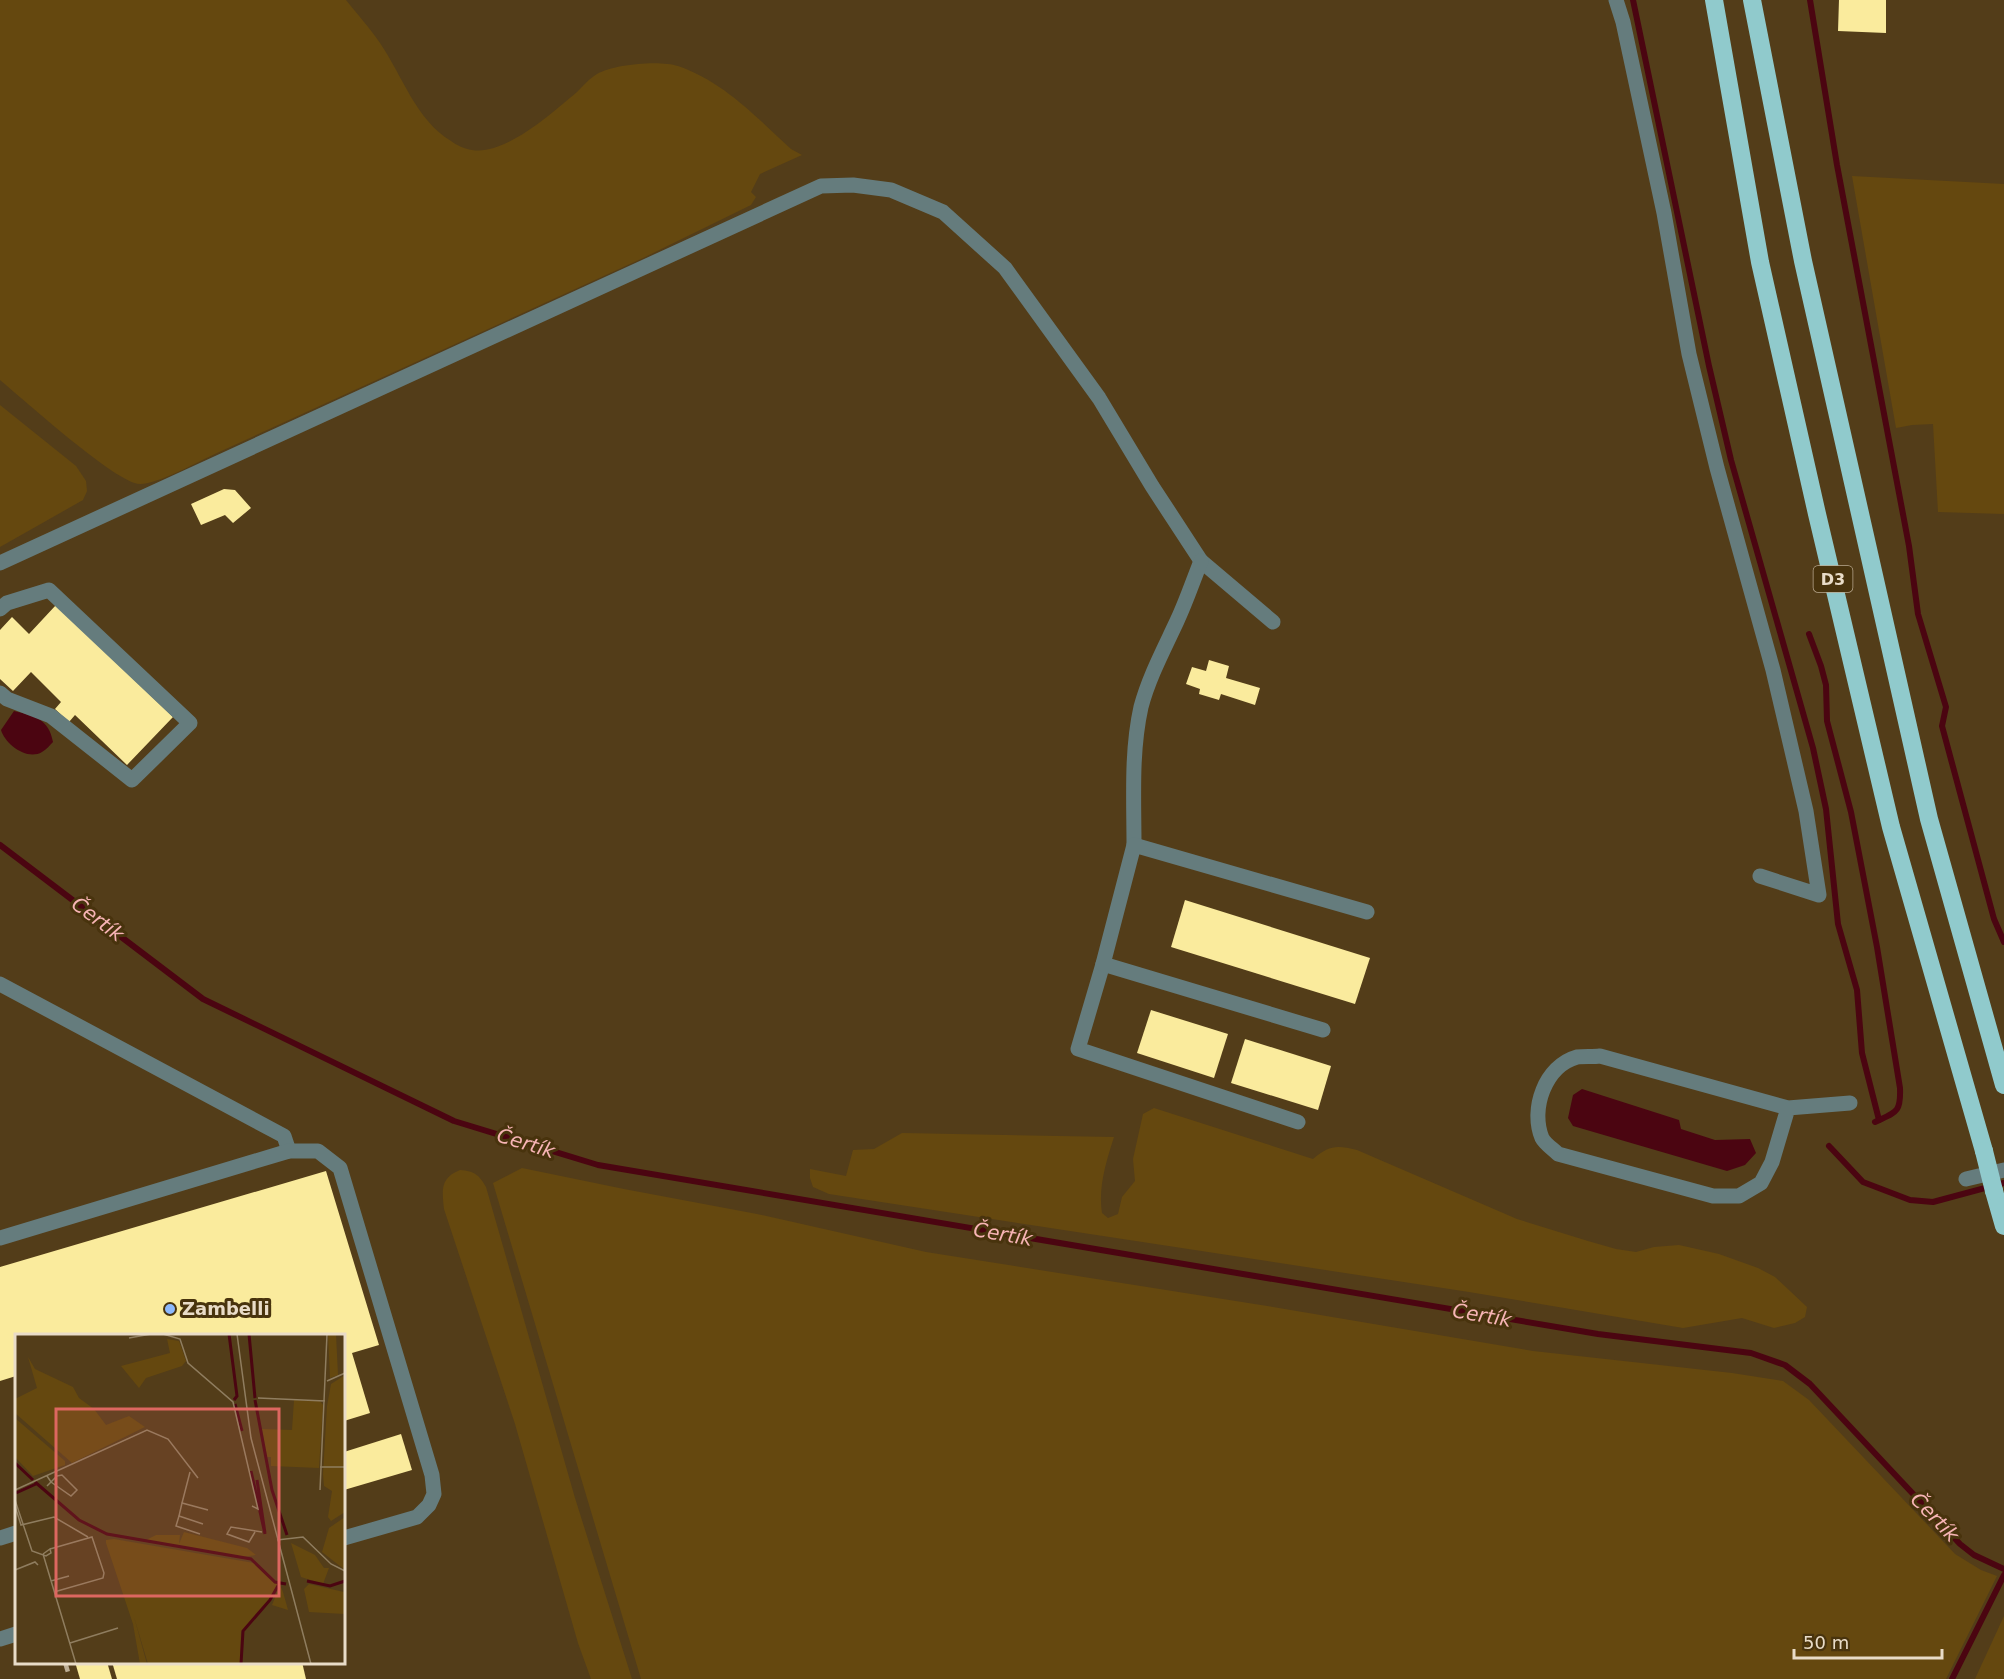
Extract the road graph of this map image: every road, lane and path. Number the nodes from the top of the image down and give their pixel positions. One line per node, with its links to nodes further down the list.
1 (1616, 0): 10 (street)
2 (1714, 0): 22 (highway, D3, bridge)
3 (1752, 0): 15 (highway, D3)
4 (1201, 561): 5 (street); 7 (street); 9 (street)
5 (0, 562)
6 (0, 609): 8 (street)
7 (1273, 622)
8 (0, 693)
9 (1134, 845): 11 (street); 12 (street)
10 (1760, 876)
11 (1367, 912)
12 (1103, 964): 14 (street); 18 (street)
13 (0, 984): 19 (street)
14 (1323, 1030)
15 (2004, 1085)
16 (1850, 1103): 17 (street)
17 (1788, 1108): 17 (street)
18 (1298, 1122)
19 (289, 1151): 23 (street); 26 (street)
20 (2004, 1170): 21 (street)
21 (1966, 1179)
22 (2004, 1226)
23 (0, 1238)
24 (15, 1533): 25 (street)
25 (0, 1538)
26 (345, 1538)
27 (15, 1634): 28 (street)
28 (0, 1639)

